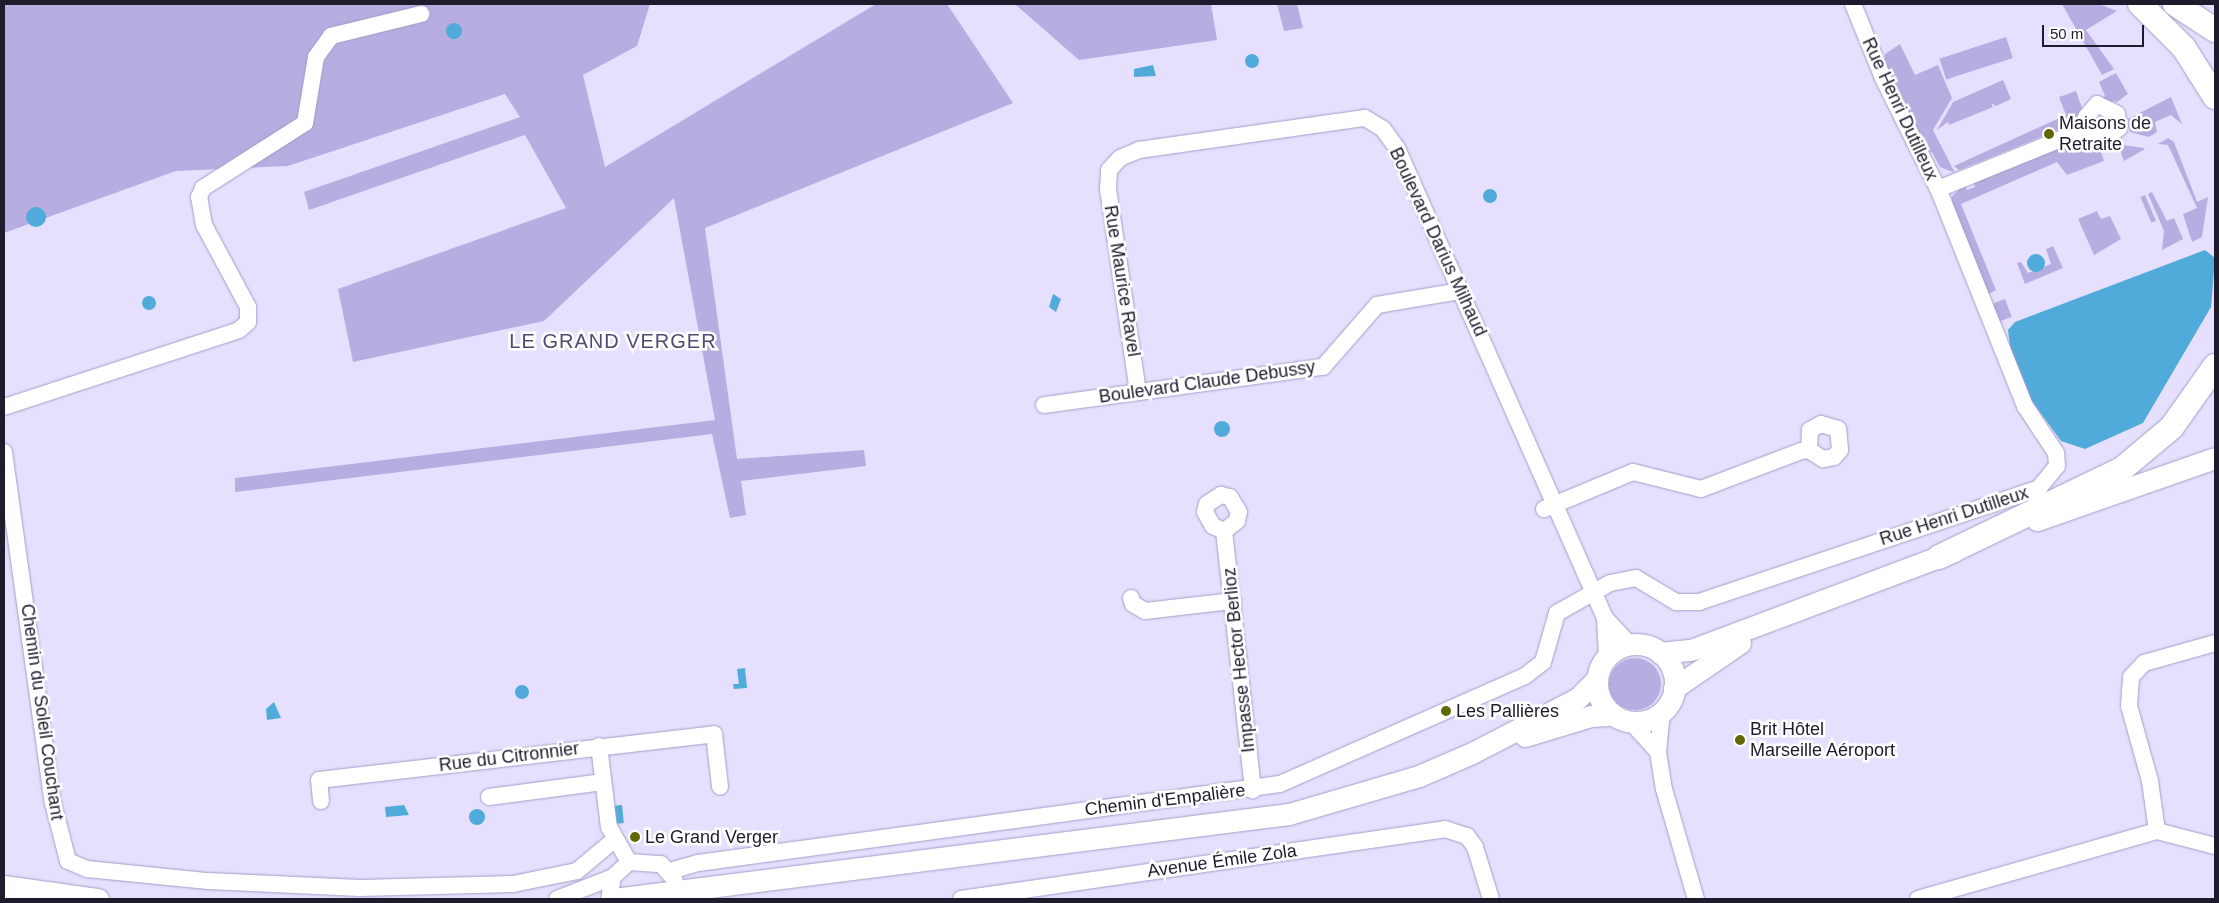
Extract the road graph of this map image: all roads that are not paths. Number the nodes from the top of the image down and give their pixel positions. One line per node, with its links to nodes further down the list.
1 (1853, 4): 9 (street, Rue Henri Dutilleux)
2 (2140, 4): 6 (highway)
3 (2175, 4): 5 (highway)
4 (421, 14): 14 (street)
5 (2215, 30)
6 (2215, 97)
7 (2086, 129): 9 (street)
8 (1109, 170): 10 (street, Boulevard Darius Milhaud); 12 (street, Rue Maurice Ravel)
9 (1938, 189): 23 (street, Rue Henri Dutilleux)
10 (1461, 291): 12 (street, Boulevard Claude Debussy); 20 (street, Boulevard Darius Milhaud)
11 (2215, 366): 22 (highway)
12 (1138, 392): 13 (street, Boulevard Claude Debussy)
13 (1044, 405)
14 (4, 407)
15 (2215, 448): 19 (main road)
16 (1809, 450): 20 (street)
17 (4, 452): 45 (street, Chemin du Soleil Couchant)
18 (2215, 458): 19 (main road)
19 (2108, 494): 22 (main road)
20 (1550, 507): 23 (street, Boulevard Darius Milhaud)
21 (1224, 531): 25 (street, Impasse Hector Berlioz)
22 (1939, 557): 26 (main road)
23 (1593, 591): 27 (street, Boulevard Darius Milhaud); 41 (street, Chemin d'Empalière)
24 (1132, 598): 25 (street)
25 (1232, 601): 41 (street, Impasse Hector Berlioz)
26 (1808, 609): 30 (main road); 33 (main road)
27 (1605, 618): 29 (street, Boulevard Darius Milhaud); 31 (street, Boulevard Darius Milhaud)
28 (2215, 643): 44 (street)
29 (1630, 645): 30 (main road); 31 (main road)
30 (1660, 653): 33 (main road)
31 (1606, 658): 32 (main road)
32 (1597, 679): 35 (main road); 38 (main road)
33 (1674, 688): 34 (main road)
34 (1662, 712): 35 (main road); 37 (street)
35 (1621, 718): 37 (street); 38 (main road)
36 (599, 746): 39 (street, Rue du Citronnier); 40 (street); 43 (street, Rue du Citronnier)
37 (1658, 752): 61 (street)
38 (1472, 753): 52 (main road)
39 (603, 782): 42 (street); 45 (street, Rue du Citronnier)
40 (720, 788)
41 (1253, 790): 48 (street, Chemin d'Empalière)
42 (489, 797)
43 (321, 801)
44 (2157, 831): 46 (street); 51 (street)
45 (614, 840): 47 (street, Rue du Citronnier)
46 (2215, 846)
47 (629, 862): 48 (street); 49 (street)
48 (670, 871): 52 (street)
49 (613, 877): 56 (street); 57 (street)
50 (4, 886): 55 (main road)
51 (1960, 893): 62 (street)
52 (678, 896): 58 (main road)
53 (4, 898): 54 (street)
54 (8, 899)
55 (98, 899)
56 (558, 899)
57 (609, 899)
58 (614, 899)
59 (961, 899): 60 (street, Avenue Émile Zola)
60 (1491, 899)
61 (1696, 899)
62 (1918, 899)

